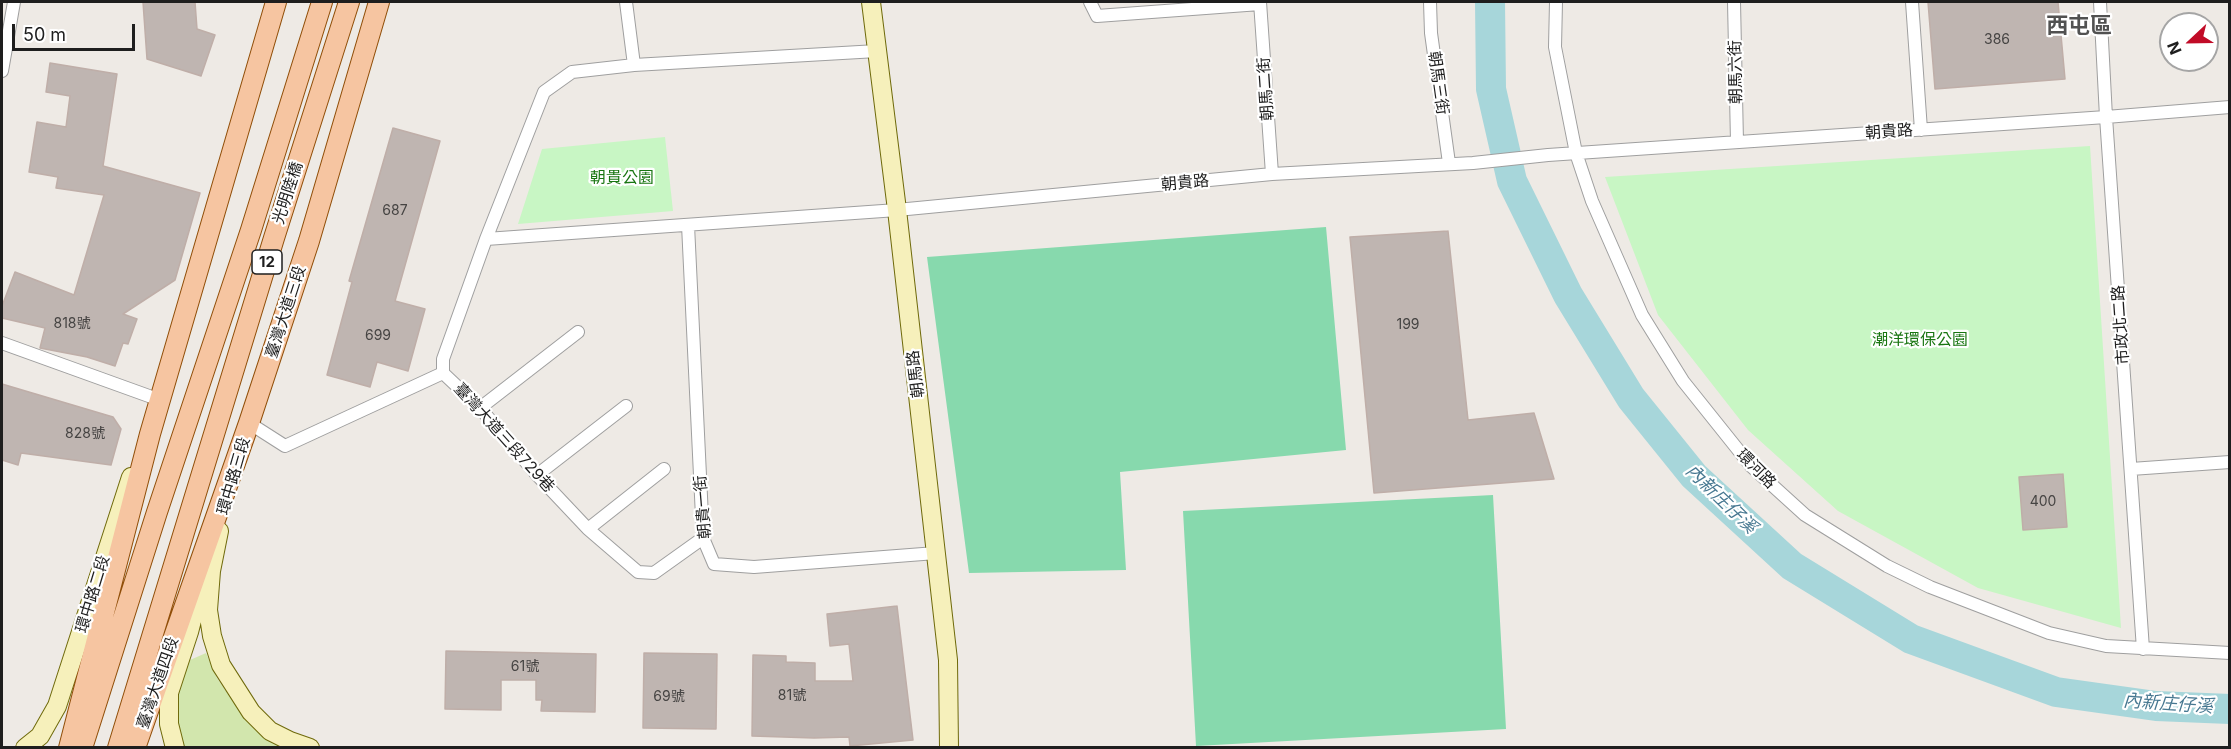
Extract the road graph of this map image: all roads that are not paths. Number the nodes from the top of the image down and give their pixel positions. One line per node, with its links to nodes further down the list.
1 (14, 2): 17 (street)
2 (276, 2): 31 (main road, 12)
3 (322, 2): 46 (main road, 光明陸橋 / 12)
4 (349, 2): 47 (main road, 光明陸橋 / 12)
5 (379, 2): 34 (main road, 臺灣大道三段 / 12)
6 (626, 2): 16 (street)
7 (872, 2): 15 (street, 朝馬路)
8 (1090, 2): 14 (street, 朝馬二街)
9 (1430, 2): 23 (street, 朝馬三街)
10 (1556, 2): 22 (street, 環河路)
11 (1734, 2): 21 (street, 朝馬六街)
12 (1912, 2): 20 (street)
13 (2100, 2): 19 (street, 市政北二路)
14 (1260, 3): 24 (street, 朝馬二街)
15 (877, 51): 16 (street); 25 (street, 朝馬路)
16 (634, 65): 27 (street)
17 (2, 71)
18 (2229, 107): 19 (street, 朝貴路)
19 (2106, 117): 20 (street, 朝貴路); 38 (street, 市政北二路)
20 (1921, 130): 21 (street, 朝貴路)
21 (1737, 142): 22 (street, 朝貴路)
22 (1576, 153): 23 (street, 朝貴路); 44 (street, 環河路)
23 (1449, 163): 24 (street, 朝貴路)
24 (1272, 174): 25 (street, 朝貴路)
25 (897, 210): 26 (street); 42 (street, 朝馬路)
26 (688, 225): 27 (street); 41 (street, 朝貴一街)
27 (486, 239): 30 (street)
28 (578, 332): 33 (street)
29 (2, 343): 31 (street)
30 (443, 373): 33 (street, 臺灣大道三段729巷); 34 (street, 臺灣大道三段729巷)
31 (160, 399): 35 (main road, 12)
32 (626, 406): 39 (street)
33 (480, 408): 39 (street, 臺灣大道三段729巷)
34 (249, 423): 43 (main road, 臺灣大道三段 / 12); 49 (street, 環中路三段); 50 (street, 環中路三段)
35 (150, 434): 46 (main road, 12); 48 (street, 環中路二段)
36 (2229, 462): 38 (street)
37 (664, 470): 40 (street)
38 (2131, 470): 44 (street, 市政北二路)
39 (537, 475): 40 (street, 臺灣大道三段729巷)
40 (588, 529): 41 (street, 臺灣大道三段729巷)
41 (702, 538): 42 (street, 朝貴一街)
42 (936, 553): 51 (street, 朝馬路)
43 (180, 619): 47 (main road, 臺灣大道四段 / 12)
44 (2144, 649): 45 (street, 環河路)
45 (2229, 653)
46 (70, 746)
47 (124, 746)
48 (25, 747)
49 (175, 747)
50 (310, 747)
51 (949, 747)

